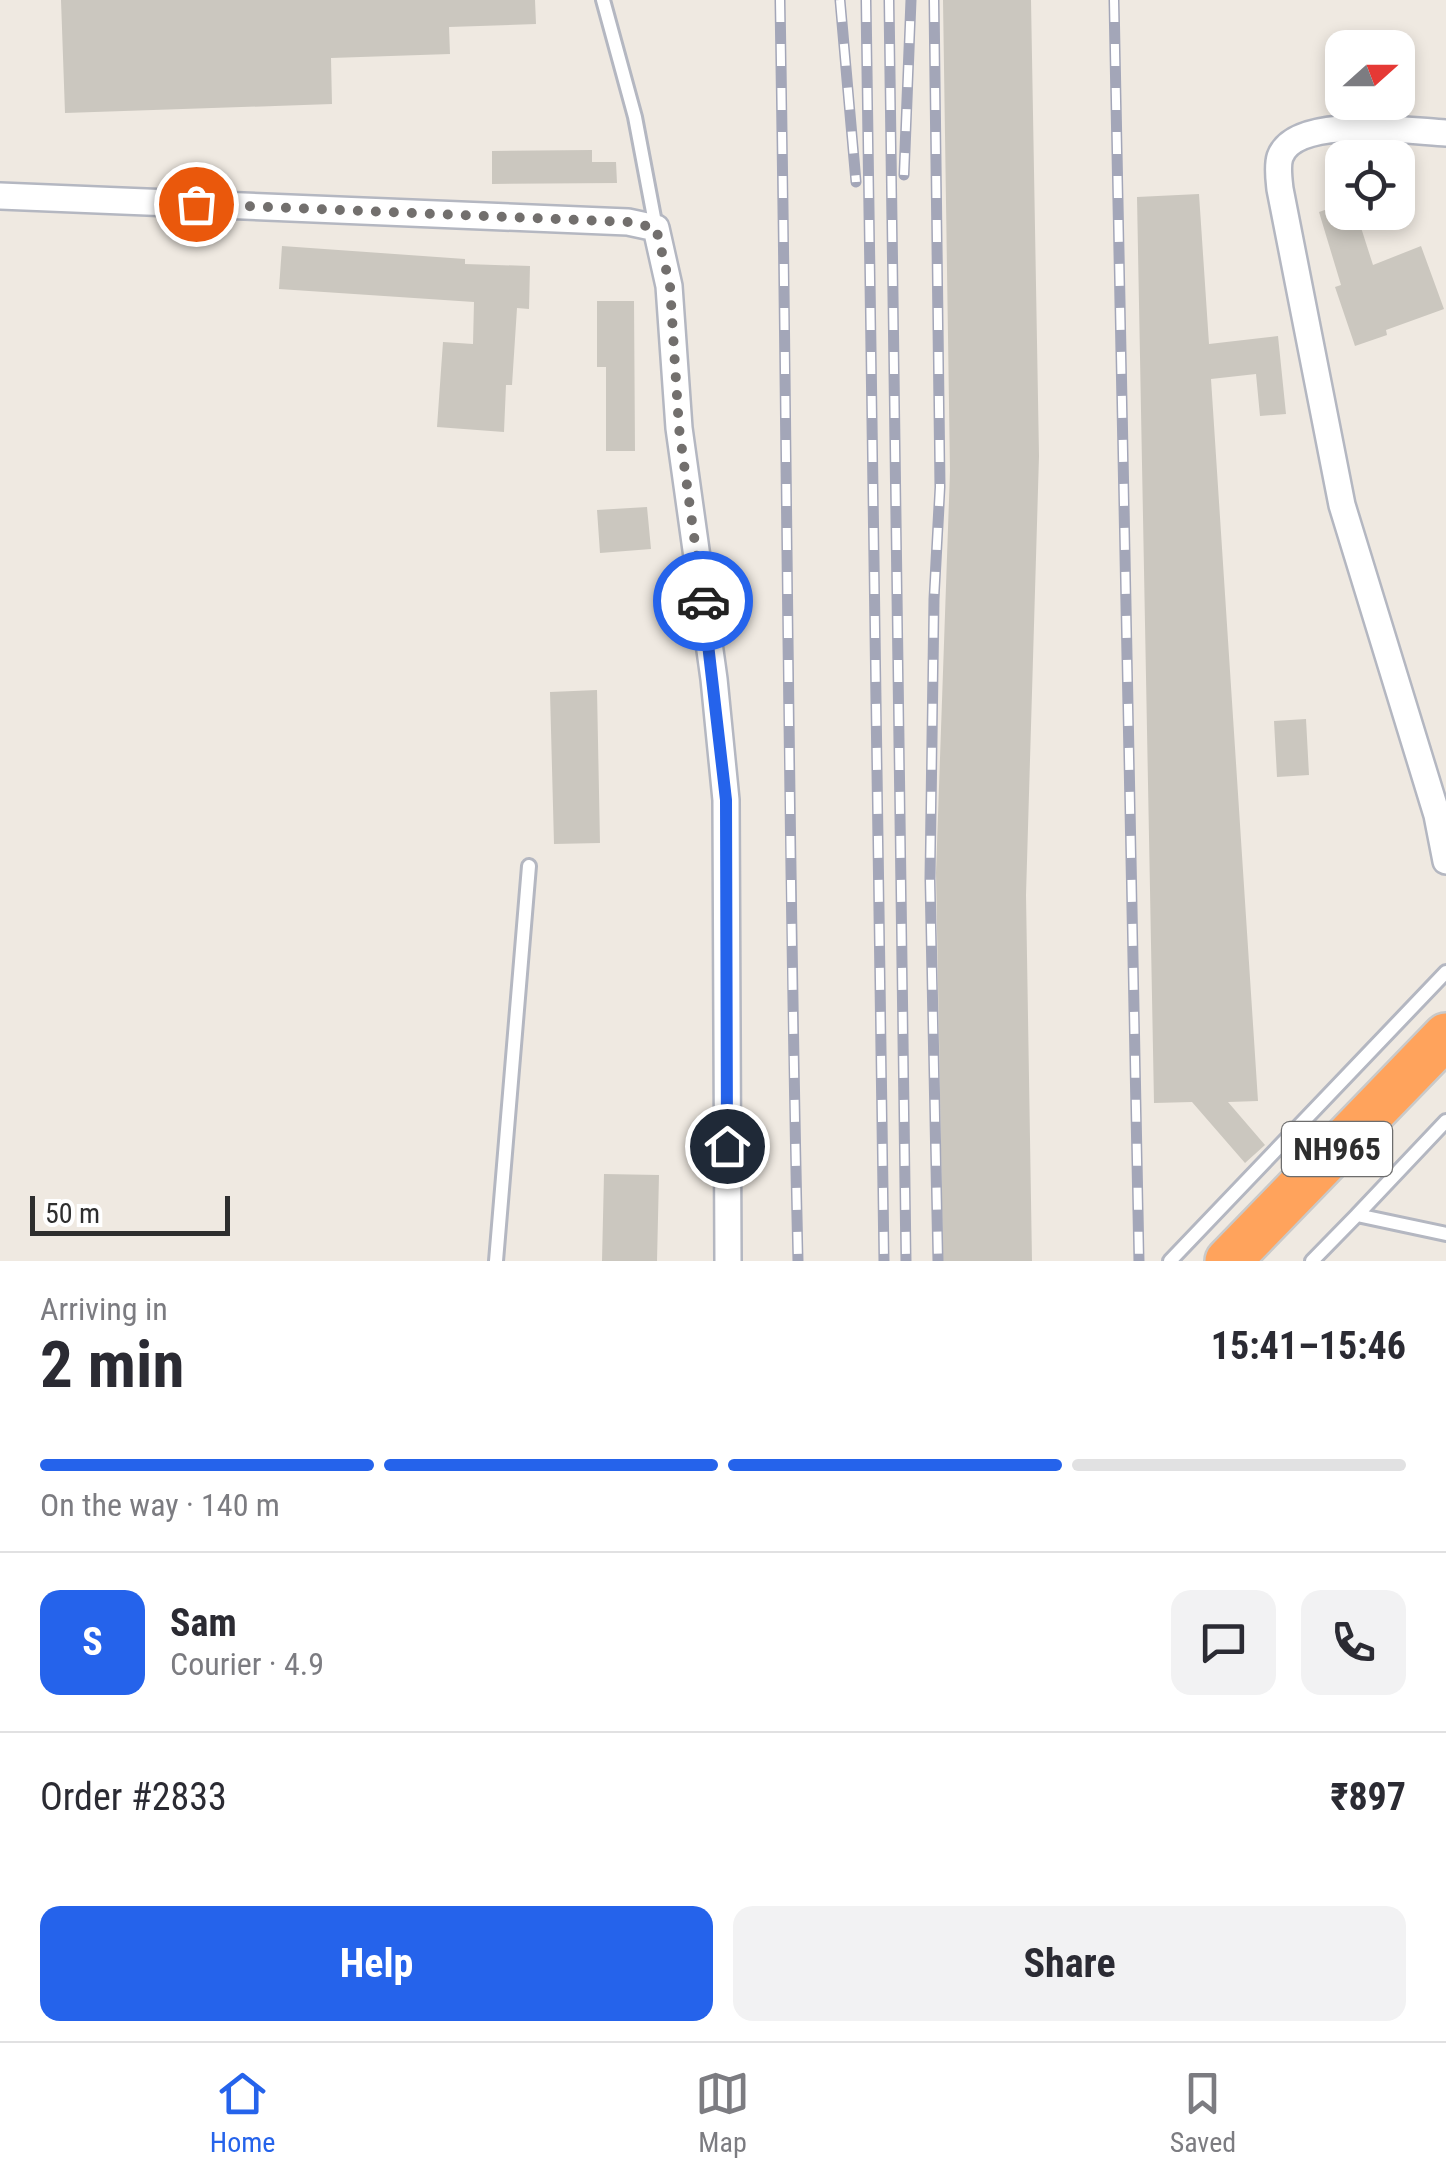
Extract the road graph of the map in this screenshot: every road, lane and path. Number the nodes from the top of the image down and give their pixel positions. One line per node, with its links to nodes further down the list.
1 (603, 0): 4 (lane)
2 (1446, 133): 5 (street)
3 (0, 196): 4 (street)
4 (656, 228): 13 (street)
5 (1446, 861)
6 (529, 866): 12 (lane)
7 (1446, 972): 14 (lane)
8 (1446, 1036): 15 (highway, NH965)
9 (1446, 1121): 10 (lane)
10 (1357, 1215): 11 (lane); 16 (lane)
11 (1446, 1234)
12 (496, 1261)
13 (728, 1261)
14 (1170, 1261)
15 (1228, 1261)
16 (1312, 1261)

